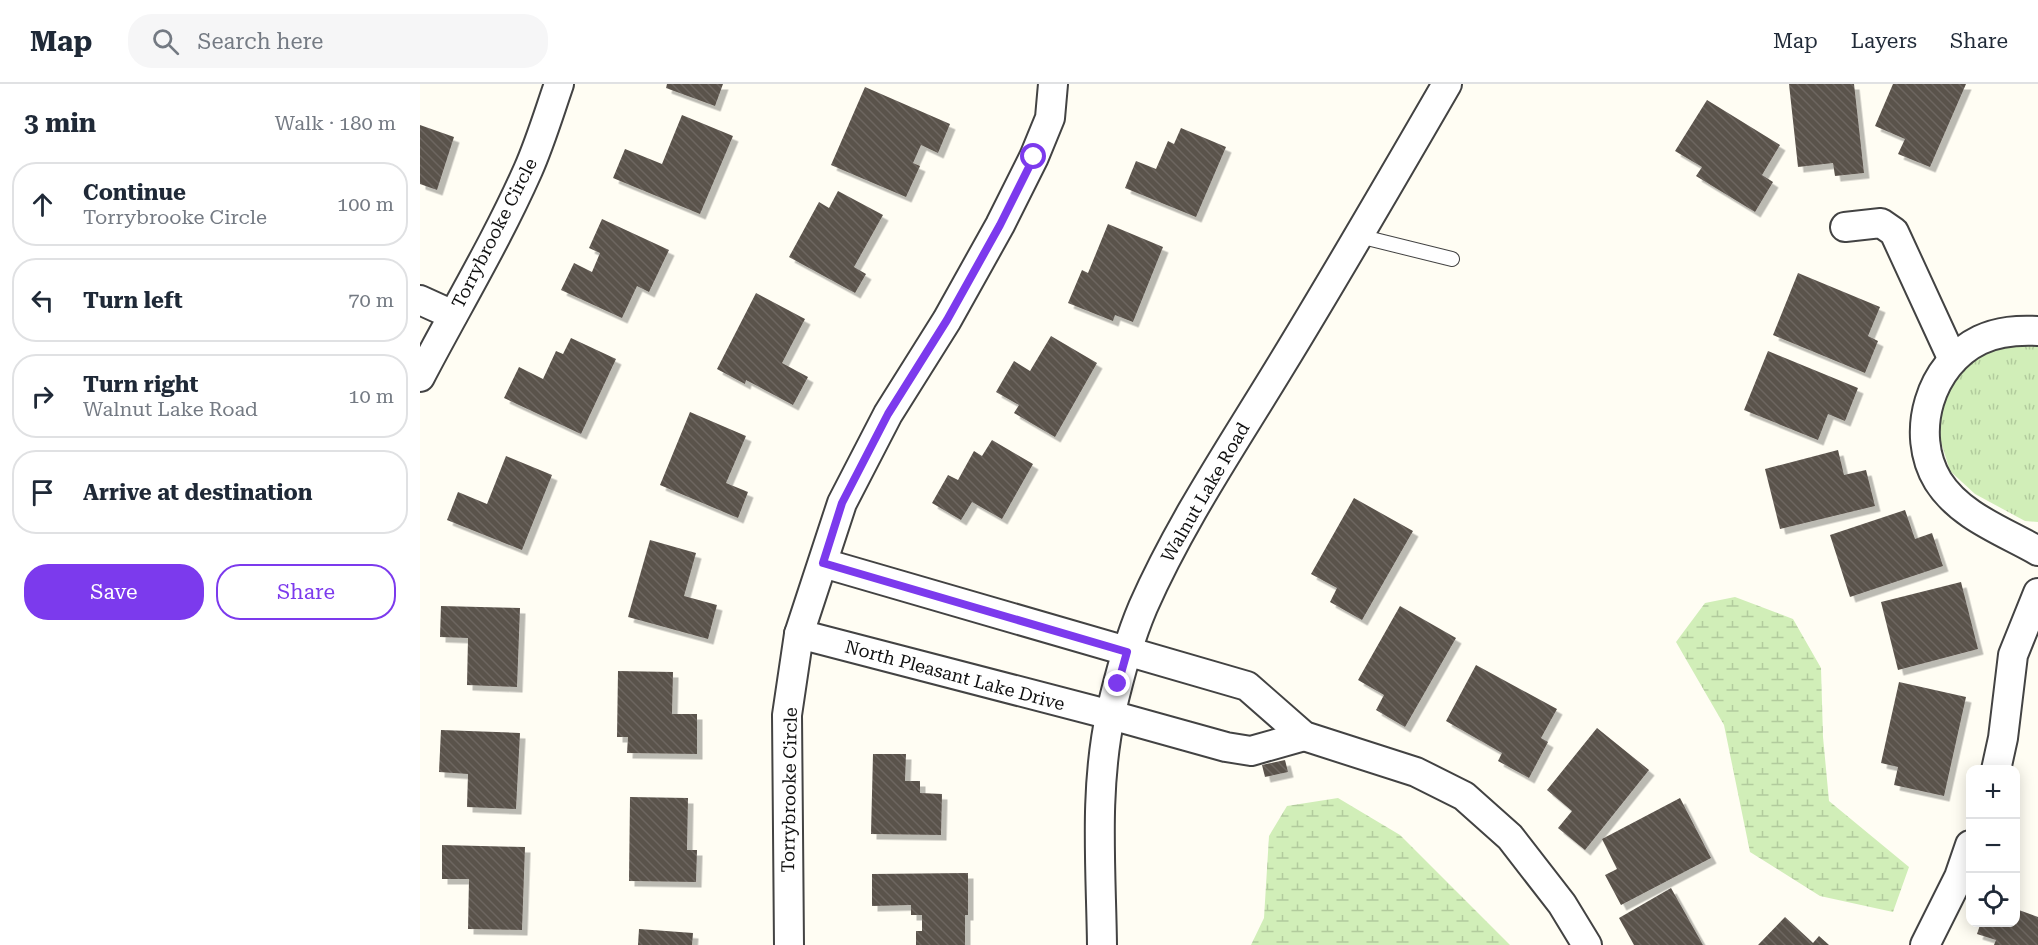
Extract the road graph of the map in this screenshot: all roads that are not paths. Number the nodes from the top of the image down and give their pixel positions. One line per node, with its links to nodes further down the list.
1 (559, 84): 8 (street, Torrybrooke Circle)
2 (1053, 84): 13 (street, Torrybrooke Circle)
3 (1447, 84): 5 (street, Walnut Lake Road)
4 (1845, 227): 10 (street)
5 (1359, 236): 6 (lane); 16 (street, Walnut Lake Road)
6 (1452, 259)
7 (420, 300): 8 (street)
8 (453, 315): 11 (street, Torrybrooke Circle)
9 (2038, 330): 10 (street)
10 (1953, 360): 12 (street)
11 (420, 378)
12 (2038, 551)
13 (823, 563): 15 (street, Torrybrooke Circle); 16 (street)
14 (2038, 593): 19 (street)
15 (800, 634): 17 (street, North Pleasant Lake Drive); 21 (street, Torrybrooke Circle)
16 (1127, 652): 17 (street, Walnut Lake Road); 18 (street)
17 (1111, 715): 18 (street, North Pleasant Lake Drive); 22 (street, Walnut Lake Road)
18 (1304, 736): 23 (street)
19 (1997, 765)
20 (1966, 858): 24 (street)
21 (789, 945)
22 (1102, 945)
23 (1587, 945)
24 (1925, 945)

